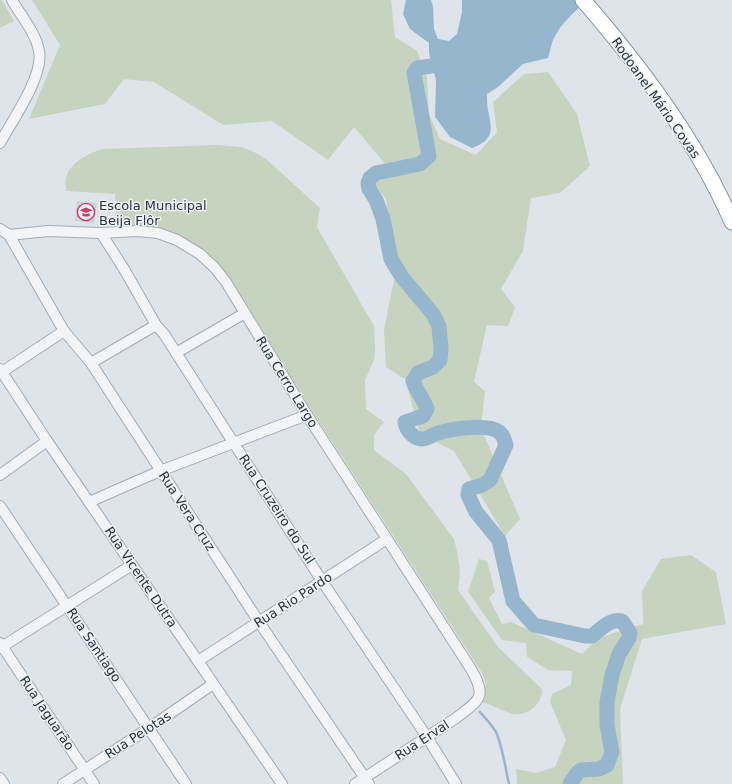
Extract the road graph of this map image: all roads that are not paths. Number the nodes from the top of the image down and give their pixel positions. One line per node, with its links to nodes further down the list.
1 (12, 0): 3 (street)
2 (583, 0): 4 (highway, Rodoanel Mário Covas)
3 (0, 143)
4 (732, 222)
5 (0, 229): 7 (street)
6 (101, 232): 7 (street, Rua Cerro Largo); 8 (street, Rua Cerro Largo); 9 (street, Rua Cruzeiro do Sul)
7 (9, 235): 10 (street, Rua Vera Cruz)
8 (245, 313): 11 (street); 15 (street, Rua Cerro Largo)
9 (156, 325): 11 (street, Rua Cruzeiro do Sul); 12 (street)
10 (64, 331): 12 (street, Rua Vera Cruz); 13 (street)
11 (176, 353): 17 (street, Rua Cruzeiro do Sul)
12 (91, 363): 18 (street, Rua Vera Cruz)
13 (1, 370): 14 (street, Rua Vicente Dutra)
14 (4, 384): 16 (street, Rua Vicente Dutra)
15 (307, 415): 17 (street); 22 (street, Rua Cerro Largo)
16 (47, 441): 19 (street); 20 (street, Rua Vicente Dutra)
17 (233, 442): 18 (street); 24 (street, Rua Cruzeiro do Sul)
18 (160, 471): 20 (street); 26 (street, Rua Vera Cruz)
19 (0, 475)
20 (89, 502): 23 (street, Rua Vicente Dutra)
21 (0, 506): 25 (street, Rua Santiago)
22 (388, 539): 24 (street, Rua Rio Pardo); 30 (street, Rua Cerro Largo)
23 (132, 565): 25 (street); 28 (street, Rua Vicente Dutra)
24 (322, 581): 26 (street, Rua Rio Pardo); 32 (street, Rua Cruzeiro do Sul)
25 (68, 606): 27 (street); 31 (street, Rua Santiago)
26 (259, 622): 28 (street, Rua Rio Pardo); 35 (street, Rua Vera Cruz)
27 (1, 646): 33 (street, Rua Jaguarão)
28 (198, 661): 29 (street, Rua Vicente Dutra)
29 (213, 684): 31 (street, Rua Pelotas); 40 (street, Rua Vicente Dutra)
30 (481, 688): 32 (street, Rua Erval)
31 (150, 728): 33 (street, Rua Pelotas); 39 (street, Rua Santiago)
32 (427, 737): 35 (street, Rua Erval); 42 (street, Rua Cruzeiro do Sul)
33 (85, 769): 37 (street, Rua Pelotas); 38 (street, Rua Jaguarão)
34 (0, 778): 36 (street)
35 (367, 781): 41 (street, Rua Erval)
36 (4, 784)
37 (63, 784)
38 (94, 784)
39 (186, 784)
40 (282, 784)
41 (355, 784)
42 (456, 784)

